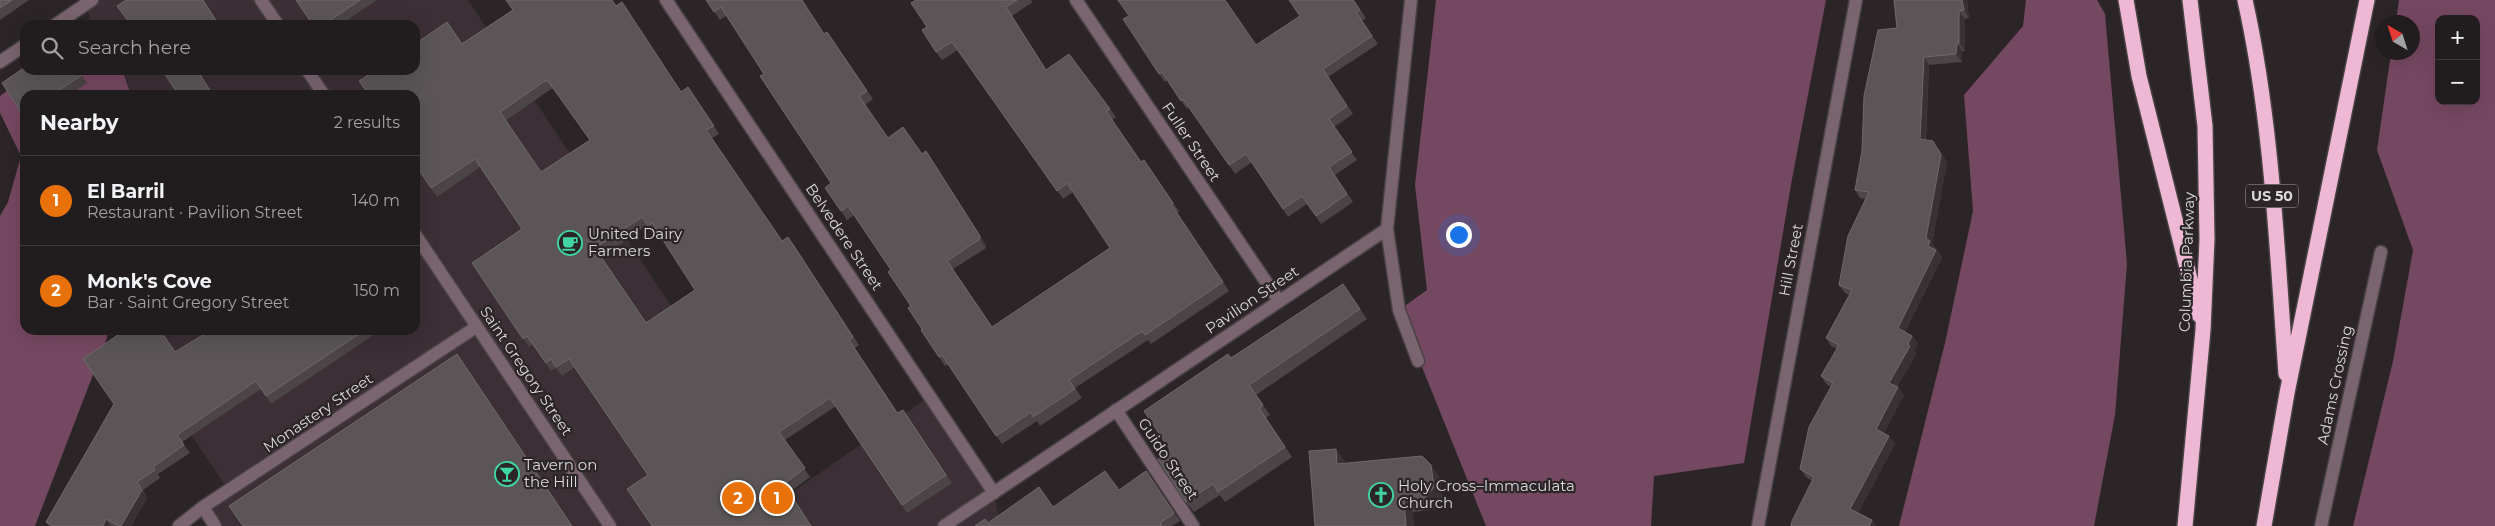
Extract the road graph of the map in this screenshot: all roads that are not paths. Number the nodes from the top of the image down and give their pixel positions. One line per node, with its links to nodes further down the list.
1 (92, 0): 11 (street)
2 (261, 0): 12 (street)
3 (666, 0): 26 (street, Belvedere Street)
4 (1076, 0): 20 (street, Fuller Street)
5 (1412, 0): 17 (street)
6 (1856, 0): 33 (street, Hill Street)
7 (2126, 0): 22 (highway)
8 (2190, 0): 22 (highway, Columbia Parkway)
9 (2245, 0): 24 (highway, US 50)
10 (2367, 0): 24 (highway)
11 (62, 20)
12 (275, 20)
13 (20, 49): 14 (street)
14 (0, 62)
15 (310, 75): 16 (street)
16 (321, 90)
17 (1387, 229): 20 (street, Pavilion Street); 23 (street)
18 (420, 242): 21 (street, Saint Gregory Street)
19 (2380, 252): 36 (street, Adams Crossing)
20 (1279, 301): 25 (street, Pavilion Street)
21 (476, 326): 27 (street, Monastery Street); 30 (street, Saint Gregory Street)
22 (2203, 330): 34 (highway, Columbia Parkway)
23 (1418, 361)
24 (2287, 393): 35 (highway, US 50)
25 (1116, 410): 26 (street, Pavilion Street); 32 (street, Guido Street)
26 (994, 493): 31 (street, Pavilion Street)
27 (203, 507): 28 (street, Monastery Street); 29 (street)
28 (179, 526)
29 (215, 526)
30 (610, 526)
31 (944, 526)
32 (1193, 526)
33 (1758, 526)
34 (2185, 526)
35 (2264, 526)
36 (2321, 526)

